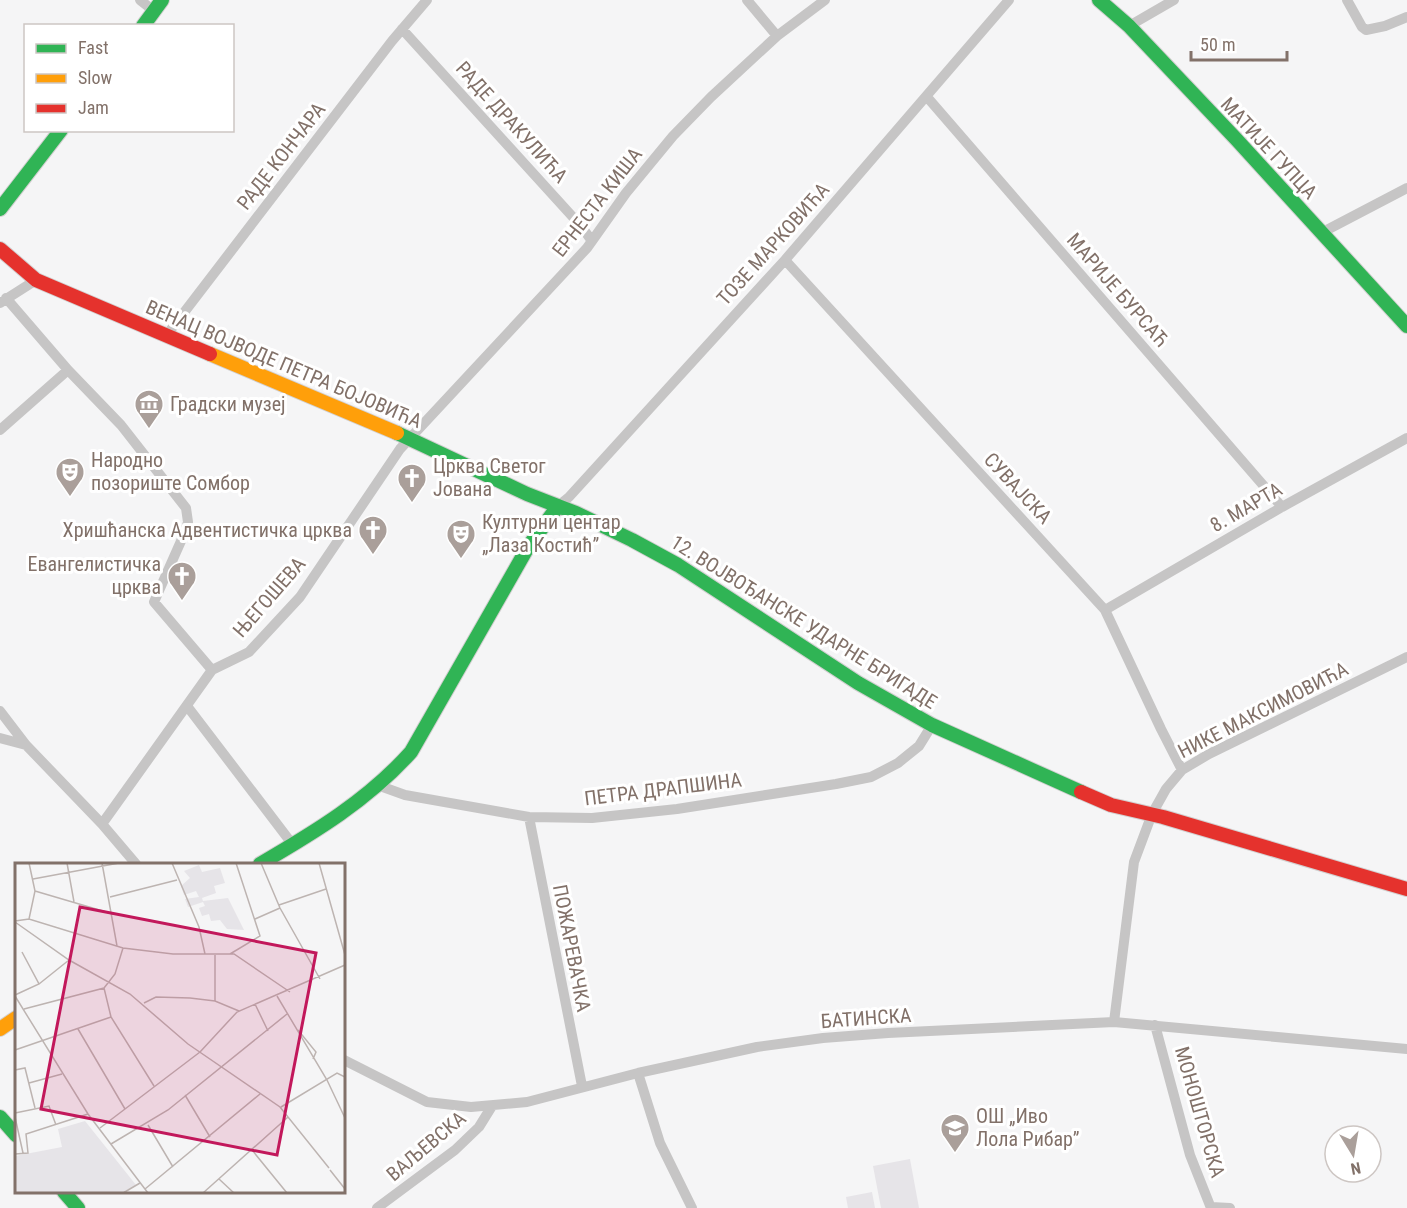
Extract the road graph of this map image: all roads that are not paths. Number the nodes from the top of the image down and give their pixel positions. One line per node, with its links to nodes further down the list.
1 (141, 0): 9 (street)
2 (427, 0): 13 (street, РАДЕ КОНЧАРА)
3 (747, 0): 14 (street)
4 (825, 0): 14 (street, ЕРНЕСТА КИША)
5 (1009, 0): 15 (street, ТОЗЕ МАРКОВИЋА)
6 (1099, 0): 12 (main road, МАТИЈЕ ГУПЦА)
7 (1174, 0): 12 (street)
8 (1347, 0): 10 (street)
9 (158, 6): 11 (main road)
10 (1407, 17)
11 (144, 24)
12 (1129, 26): 19 (main road, МАТИЈЕ ГУПЦА)
13 (402, 29): 20 (street, РАДЕ ДРАКУЛИЋА); 26 (street, РАДЕ КОНЧАРА)
14 (777, 36): 20 (street, ЕРНЕСТА КИША)
15 (927, 97): 22 (street, ТОЗЕ МАРКОВИЋА); 32 (street, МАРИЈЕ БУРСАЋ)
16 (59, 132): 18 (main road)
17 (1407, 188): 19 (street)
18 (0, 209)
19 (1321, 233): 25 (main road, МАТИЈЕ ГУПЦА)
20 (592, 241): 29 (street, ЕРНЕСТА КИША)
21 (0, 249): 23 (main road, ВЕНАЦ ВОЈВОДЕ ПЕТРА БОЈОВИЋА)
22 (785, 260): 31 (street, ТОЗЕ МАРКОВИЋА); 33 (street, СУВАЈСКА)
23 (36, 280): 24 (street); 26 (main road, ВЕНАЦ ВОЈВОДЕ ПЕТРА БОЈОВИЋА)
24 (3, 300): 27 (street)
25 (1407, 326)
26 (166, 336): 29 (main road, ВЕНАЦ ВОЈВОДЕ ПЕТРА БОЈОВИЋА)
27 (68, 370): 28 (street); 35 (street)
28 (0, 430)
29 (410, 438): 31 (main road, ВЕНАЦ ВОЈВОДЕ ПЕТРА БОЈОВИЋА); 35 (street, ЊЕГОШЕВА)
30 (1407, 438): 32 (street, 8. МАРТА)
31 (558, 506): 38 (main road, 12. ВОЈВОЂАНСКЕ УДАРНЕ БРИГАДЕ); 42 (main road)
32 (1282, 507): 33 (street, 8. МАРТА)
33 (1105, 610): 41 (street, СУВАЈСКА)
34 (1407, 657): 41 (street, НИКЕ МАКСИМОВИЋА)
35 (212, 670): 36 (street, ЊЕГОШЕВА)
36 (187, 706): 45 (street, ЊЕГОШЕВА); 46 (street)
37 (0, 711): 40 (street)
38 (932, 725): 43 (main road, 12. ВОЈВОЂАНСКЕ УДАРНЕ БРИГАДЕ); 44 (street, ПЕТРА ДРАПШИНА)
39 (0, 738): 40 (street)
40 (26, 745): 45 (street)
41 (1182, 770): 43 (street, НИКЕ МАКСИМОВИЋА)
42 (380, 786): 44 (street, ПЕТРА ДРАПШИНА); 46 (main road)
43 (1152, 814): 49 (main road, 12. ВОЈВОЂАНСКЕ УДАРНЕ БРИГАДЕ); 51 (street, НИКЕ МАКСИМОВИЋА)
44 (529, 817): 57 (street, ПОЖАРЕВАЧКА)
45 (102, 824): 47 (street)
46 (292, 845): 48 (main road)
47 (135, 863)
48 (262, 863)
49 (1407, 890)
50 (15, 1019): 53 (main road)
51 (1114, 1022): 52 (street, БАТИНСКА); 56 (street, БАТИНСКА)
52 (1155, 1025): 54 (street, БАТИНСКА); 62 (street, МОНОШТОРСКА)
53 (0, 1029)
54 (1407, 1049)
55 (345, 1061): 58 (street, БАТИНСКА)
56 (638, 1073): 57 (street, БАТИНСКА); 65 (street)
57 (582, 1086): 58 (street, БАТИНСКА)
58 (492, 1106): 64 (street, ВАЉЕВСКА)
59 (0, 1117): 60 (main road)
60 (15, 1135)
61 (66, 1193): 63 (main road)
62 (1211, 1207): 66 (street)
63 (78, 1208)
64 (377, 1208)
65 (692, 1208)
66 (1230, 1208)

